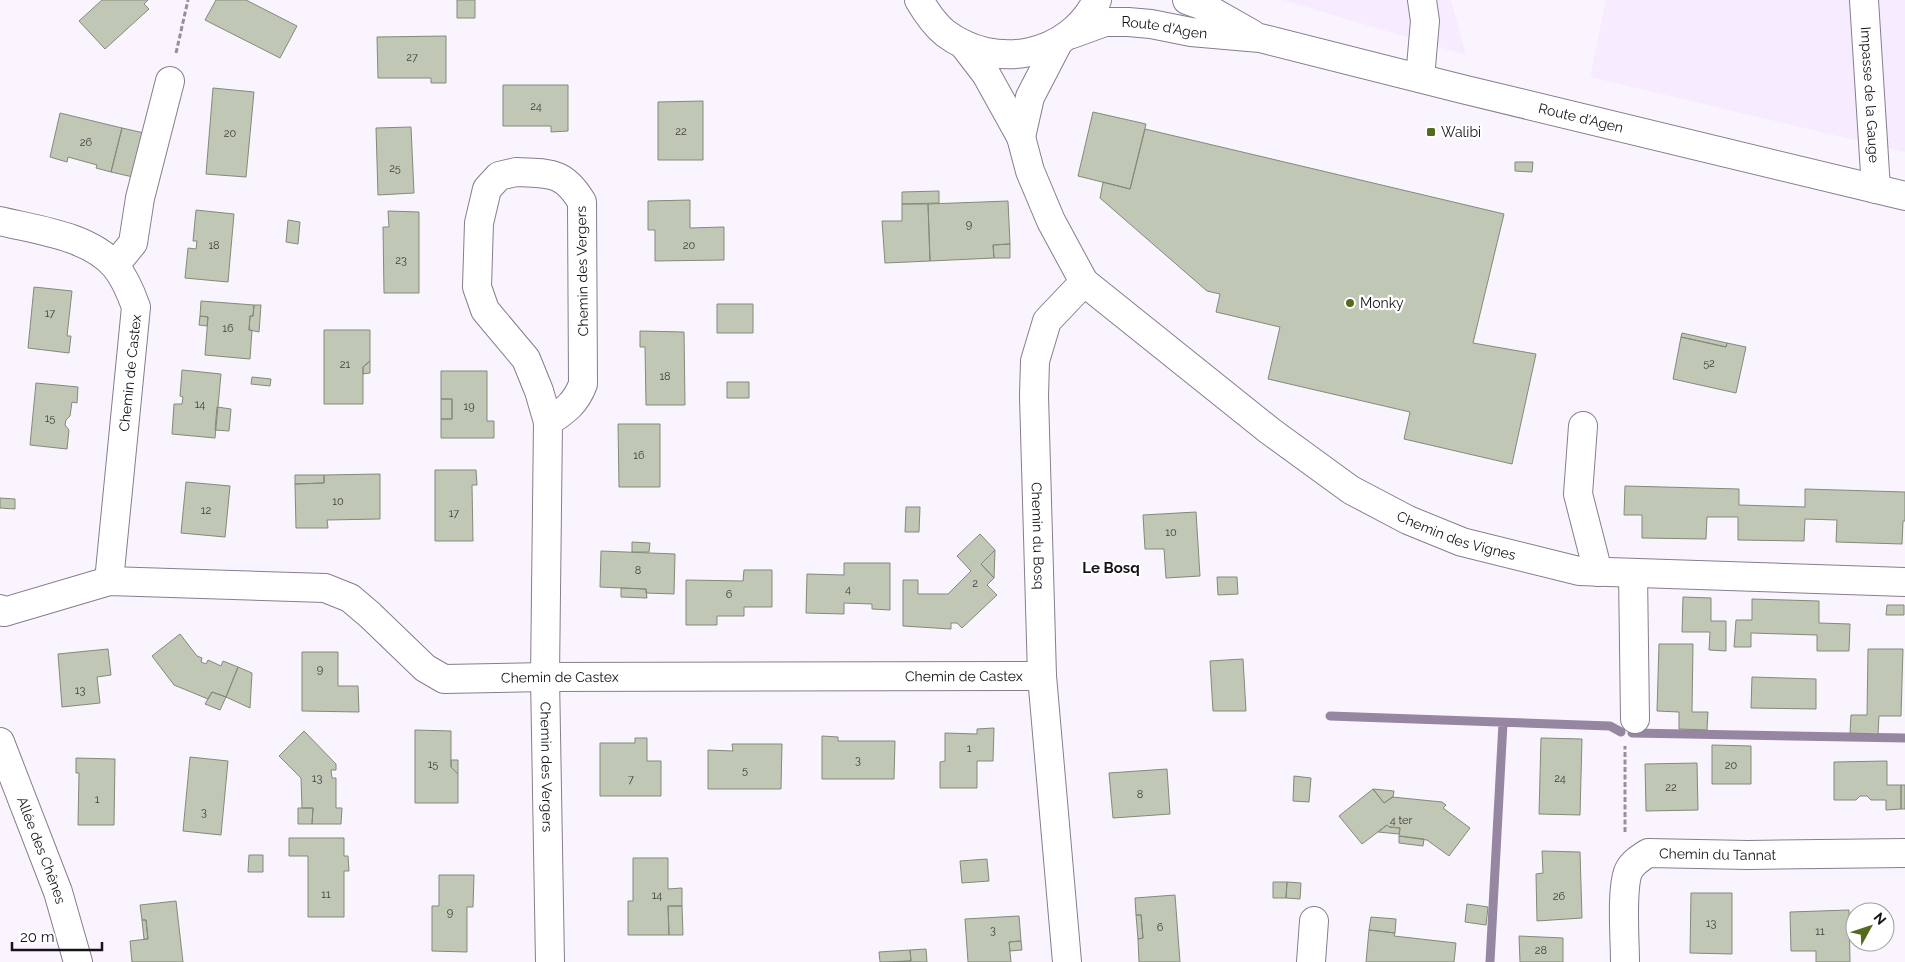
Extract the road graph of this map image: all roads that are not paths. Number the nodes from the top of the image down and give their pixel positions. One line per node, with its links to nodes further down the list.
1 (919, 0): 8 (street)
2 (1097, 0): 6 (street)
3 (1188, 0): 7 (street, Route d'Agen)
4 (1422, 0): 9 (street)
5 (1864, 0): 12 (street, Impasse de la Gauge)
6 (1065, 38): 7 (street, Route d'Agen); 8 (street, Route d'Agen); 11 (street)
7 (1260, 38): 9 (street, Route d'Agen)
8 (962, 44): 11 (street)
9 (1420, 78): 12 (street, Route d'Agen)
10 (170, 81): 15 (street)
11 (1021, 137): 16 (street)
12 (1876, 189): 13 (street, Route d'Agen)
13 (1905, 196)
14 (0, 221): 15 (street, Chemin de Castex)
15 (115, 266): 21 (street, Chemin de Castex)
16 (1084, 282): 19 (street, Chemin des Vignes); 24 (street, Chemin du Bosq)
17 (548, 422): 17 (street, Chemin des Vergers); 25 (street, Chemin des Vergers)
18 (1583, 426): 19 (street)
19 (1598, 572): 20 (street, Chemin des Vignes)
20 (1634, 573): 22 (street, Chemin des Vignes); 26 (street)
21 (109, 581): 23 (street, Chemin de Castex); 25 (street, Chemin de Castex)
22 (1905, 582)
23 (1, 618)
24 (1042, 676): 25 (street, Chemin de Castex); 32 (street, Chemin du Bosq)
25 (545, 677): 31 (street, Chemin des Vergers)
26 (1635, 719)
27 (0, 742): 30 (street, Allée des Chênes)
28 (1905, 853): 34 (street, Chemin du Tannat)
29 (1314, 921): 33 (street)
30 (78, 962)
31 (550, 962)
32 (1067, 962)
33 (1311, 962)
34 (1626, 962)

